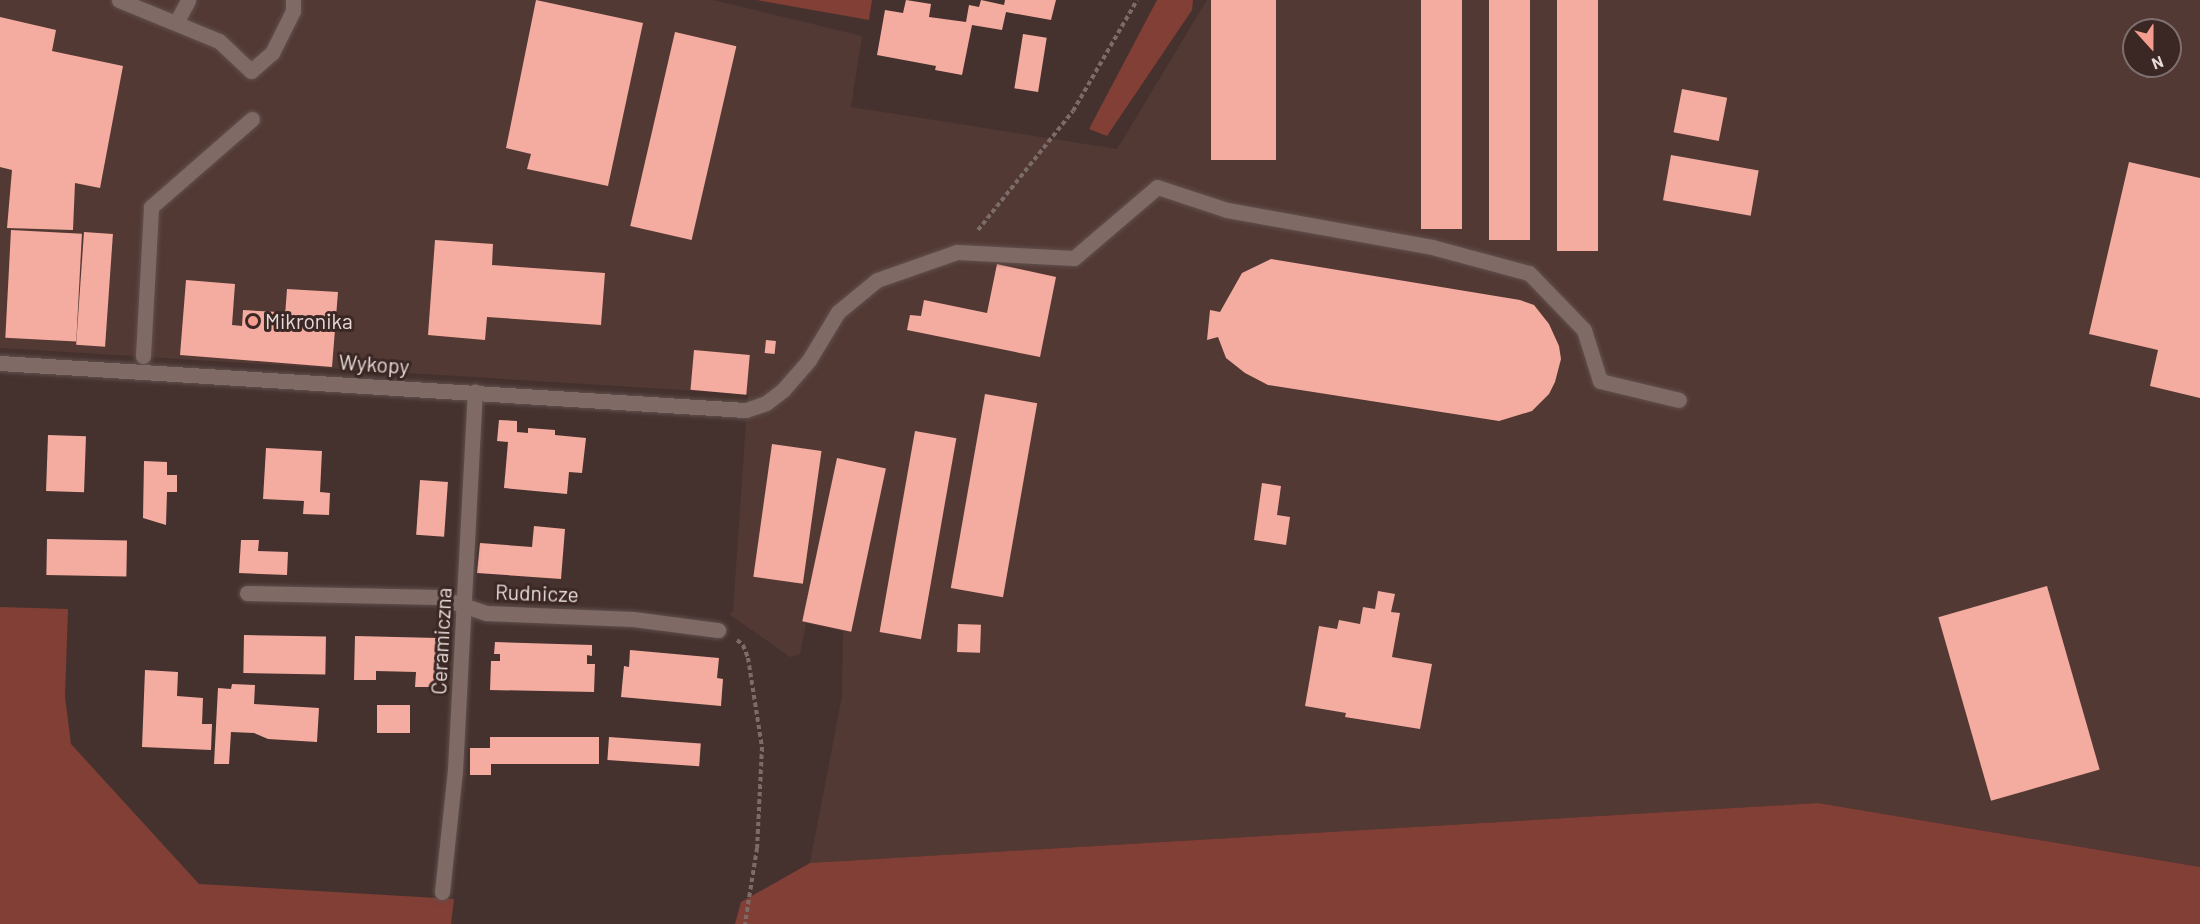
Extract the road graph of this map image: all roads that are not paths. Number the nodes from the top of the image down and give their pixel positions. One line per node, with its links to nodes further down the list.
1 (119, 0): 4 (street)
2 (188, 0): 4 (street)
3 (293, 0): 4 (street)
4 (176, 23)
5 (252, 119): 6 (street)
6 (143, 356)
7 (0, 363): 8 (street, Wykopy)
8 (475, 392): 9 (street, Wykopy); 11 (street, Ceramiczna)
9 (1679, 400)
10 (247, 592): 11 (street, Rudnicze)
11 (465, 605): 12 (street, Rudnicze); 13 (street, Ceramiczna)
12 (718, 630)
13 (442, 892)

